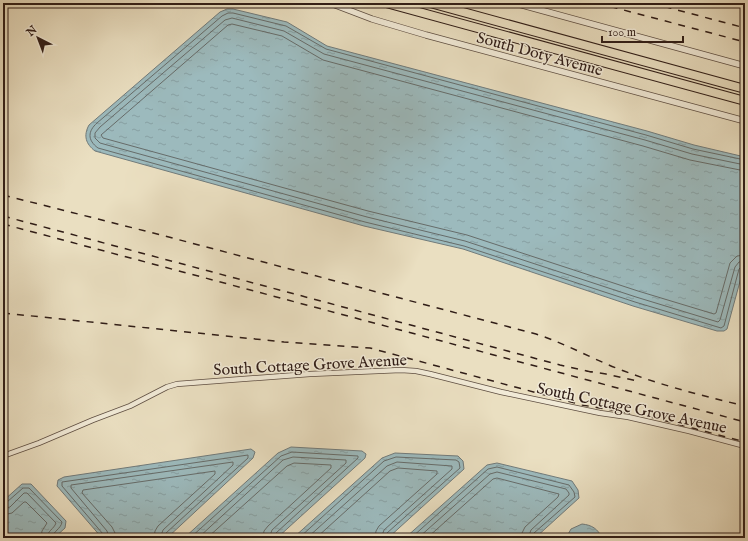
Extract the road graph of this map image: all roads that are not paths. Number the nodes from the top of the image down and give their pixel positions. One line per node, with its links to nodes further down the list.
1 (330, 3): 8 (street, South Doty Avenue)
2 (386, 3): 7 (highway)
3 (430, 3): 6 (highway)
4 (515, 3): 5 (street)
5 (745, 66)
6 (745, 89)
7 (745, 101)
8 (745, 121)
9 (745, 446): 10 (street, South Cottage Grove Avenue)
10 (3, 456)

